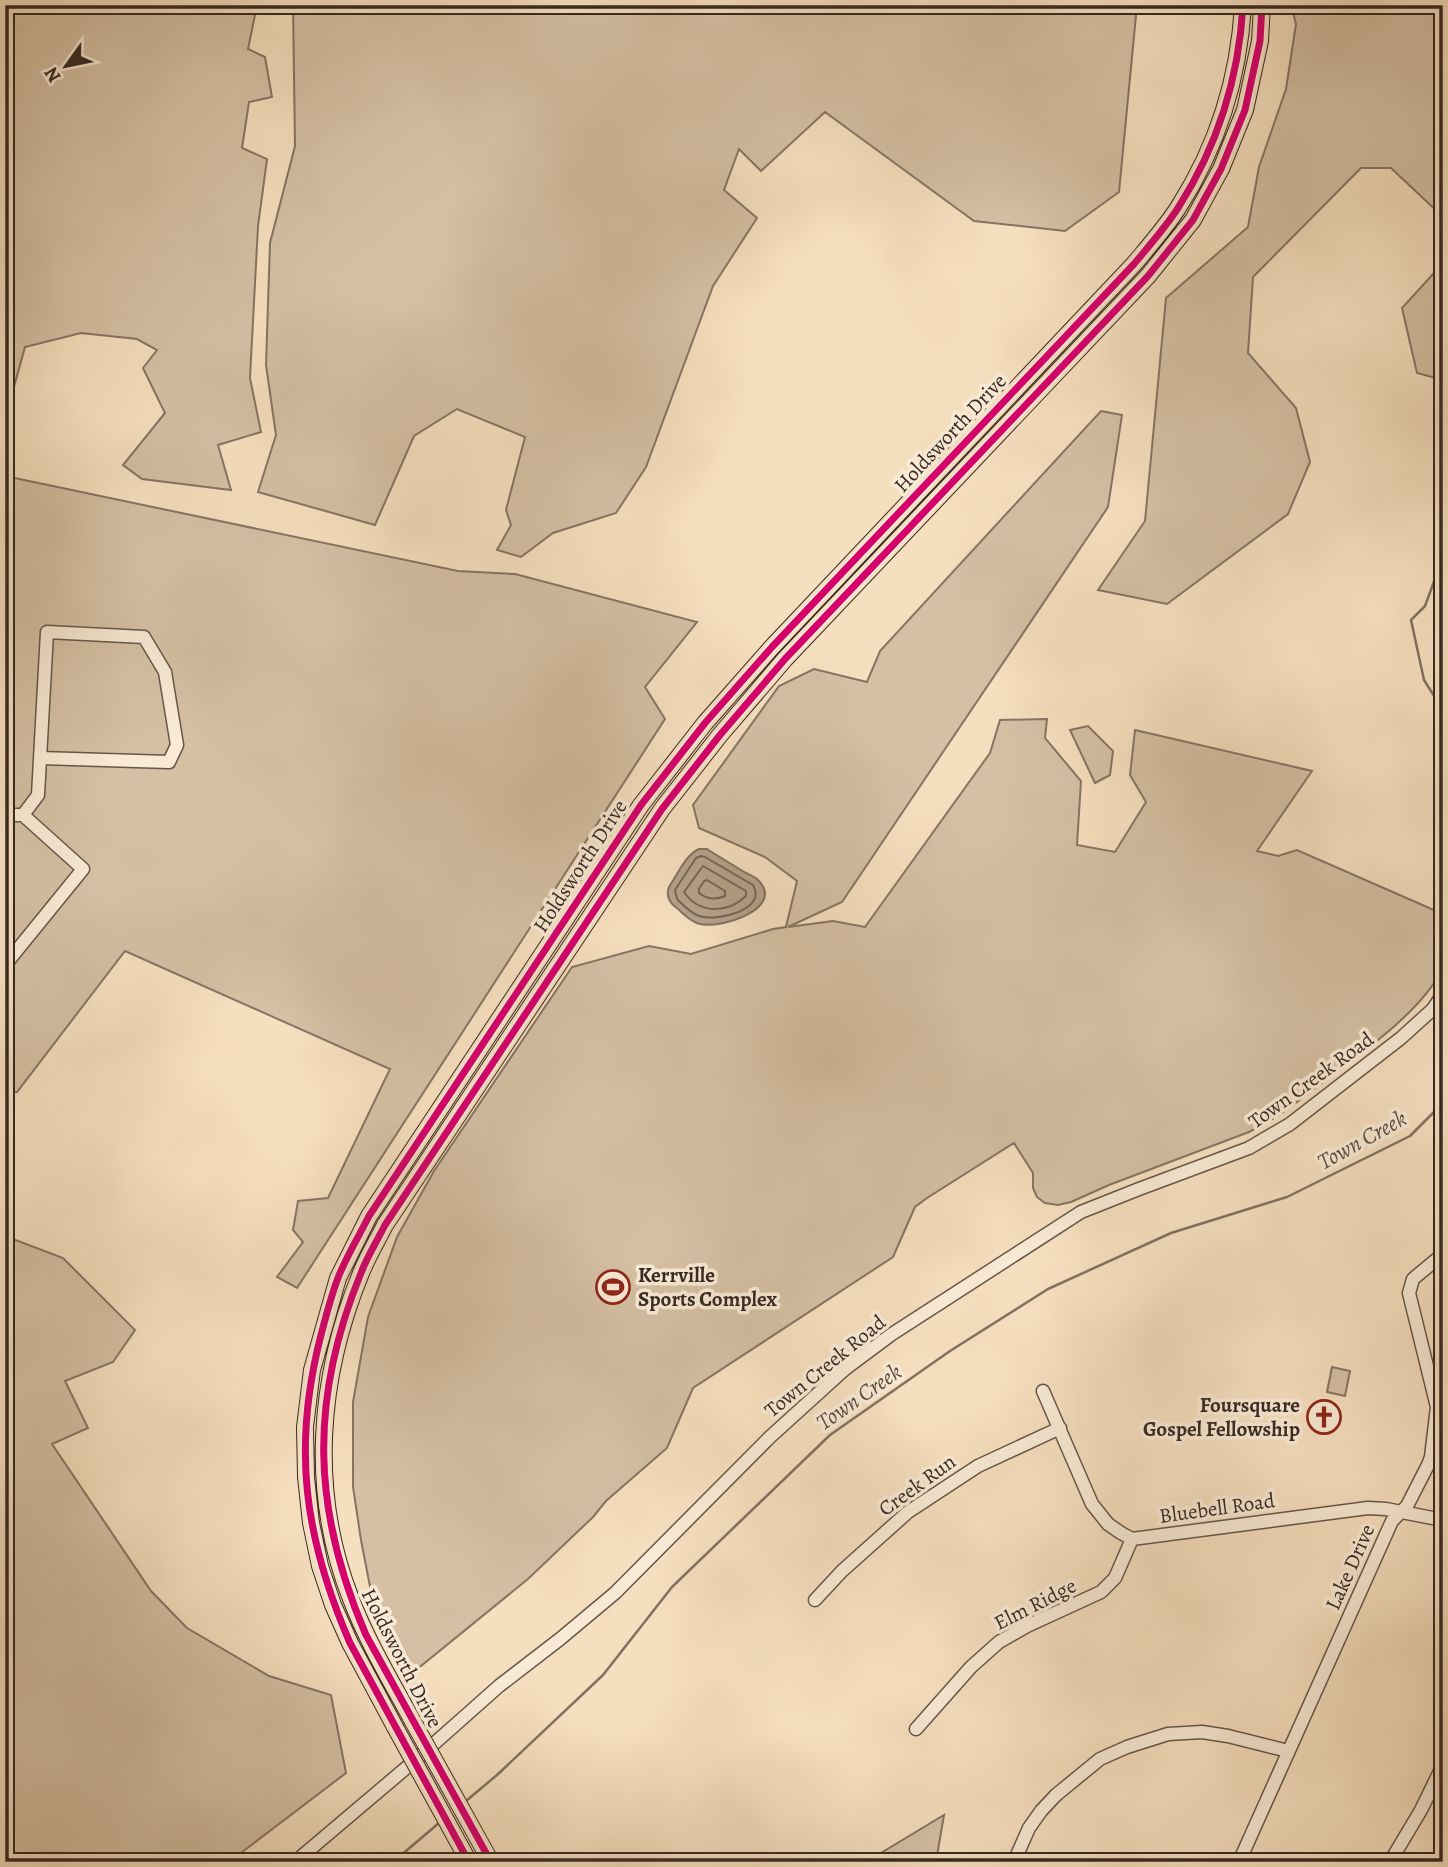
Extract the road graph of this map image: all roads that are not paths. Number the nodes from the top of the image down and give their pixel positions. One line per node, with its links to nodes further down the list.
1 (1243, 5): 3 (main road, Holdsworth Drive)
2 (1262, 5): 4 (main road, Holdsworth Drive)
3 (986, 421): 4 (main road); 10 (main road, Holdsworth Drive)
4 (999, 434): 11 (main road, Holdsworth Drive)
5 (1443, 646): 6 (street)
6 (1443, 686)
7 (40, 758): 7 (street); 9 (street)
8 (5, 815): 9 (street)
9 (23, 815): 12 (street)
10 (588, 887): 11 (main road); 25 (main road, Holdsworth Drive, bridge)
11 (604, 897): 26 (main road, Holdsworth Drive, bridge)
12 (5, 965)
13 (1443, 995): 24 (street, Town Creek Road)
14 (1443, 1254): 17 (street, Lake Drive)
15 (1043, 1391): 16 (street, Bluebell Road)
16 (1060, 1428): 19 (street, Bluebell Road); 20 (street, Creek Run)
17 (1401, 1512): 18 (street, Bluebell Road); 19 (street, Bluebell Road); 22 (street, Lake Drive)
18 (1443, 1520)
19 (1132, 1539): 21 (street, Elm Ridge)
20 (815, 1600)
21 (916, 1729)
22 (1288, 1751): 27 (street); 28 (street, Lake Drive)
23 (1443, 1765): 29 (street)
24 (295, 1862)
25 (470, 1862)
26 (491, 1862)
27 (1013, 1862)
28 (1239, 1862)
29 (1390, 1862)

